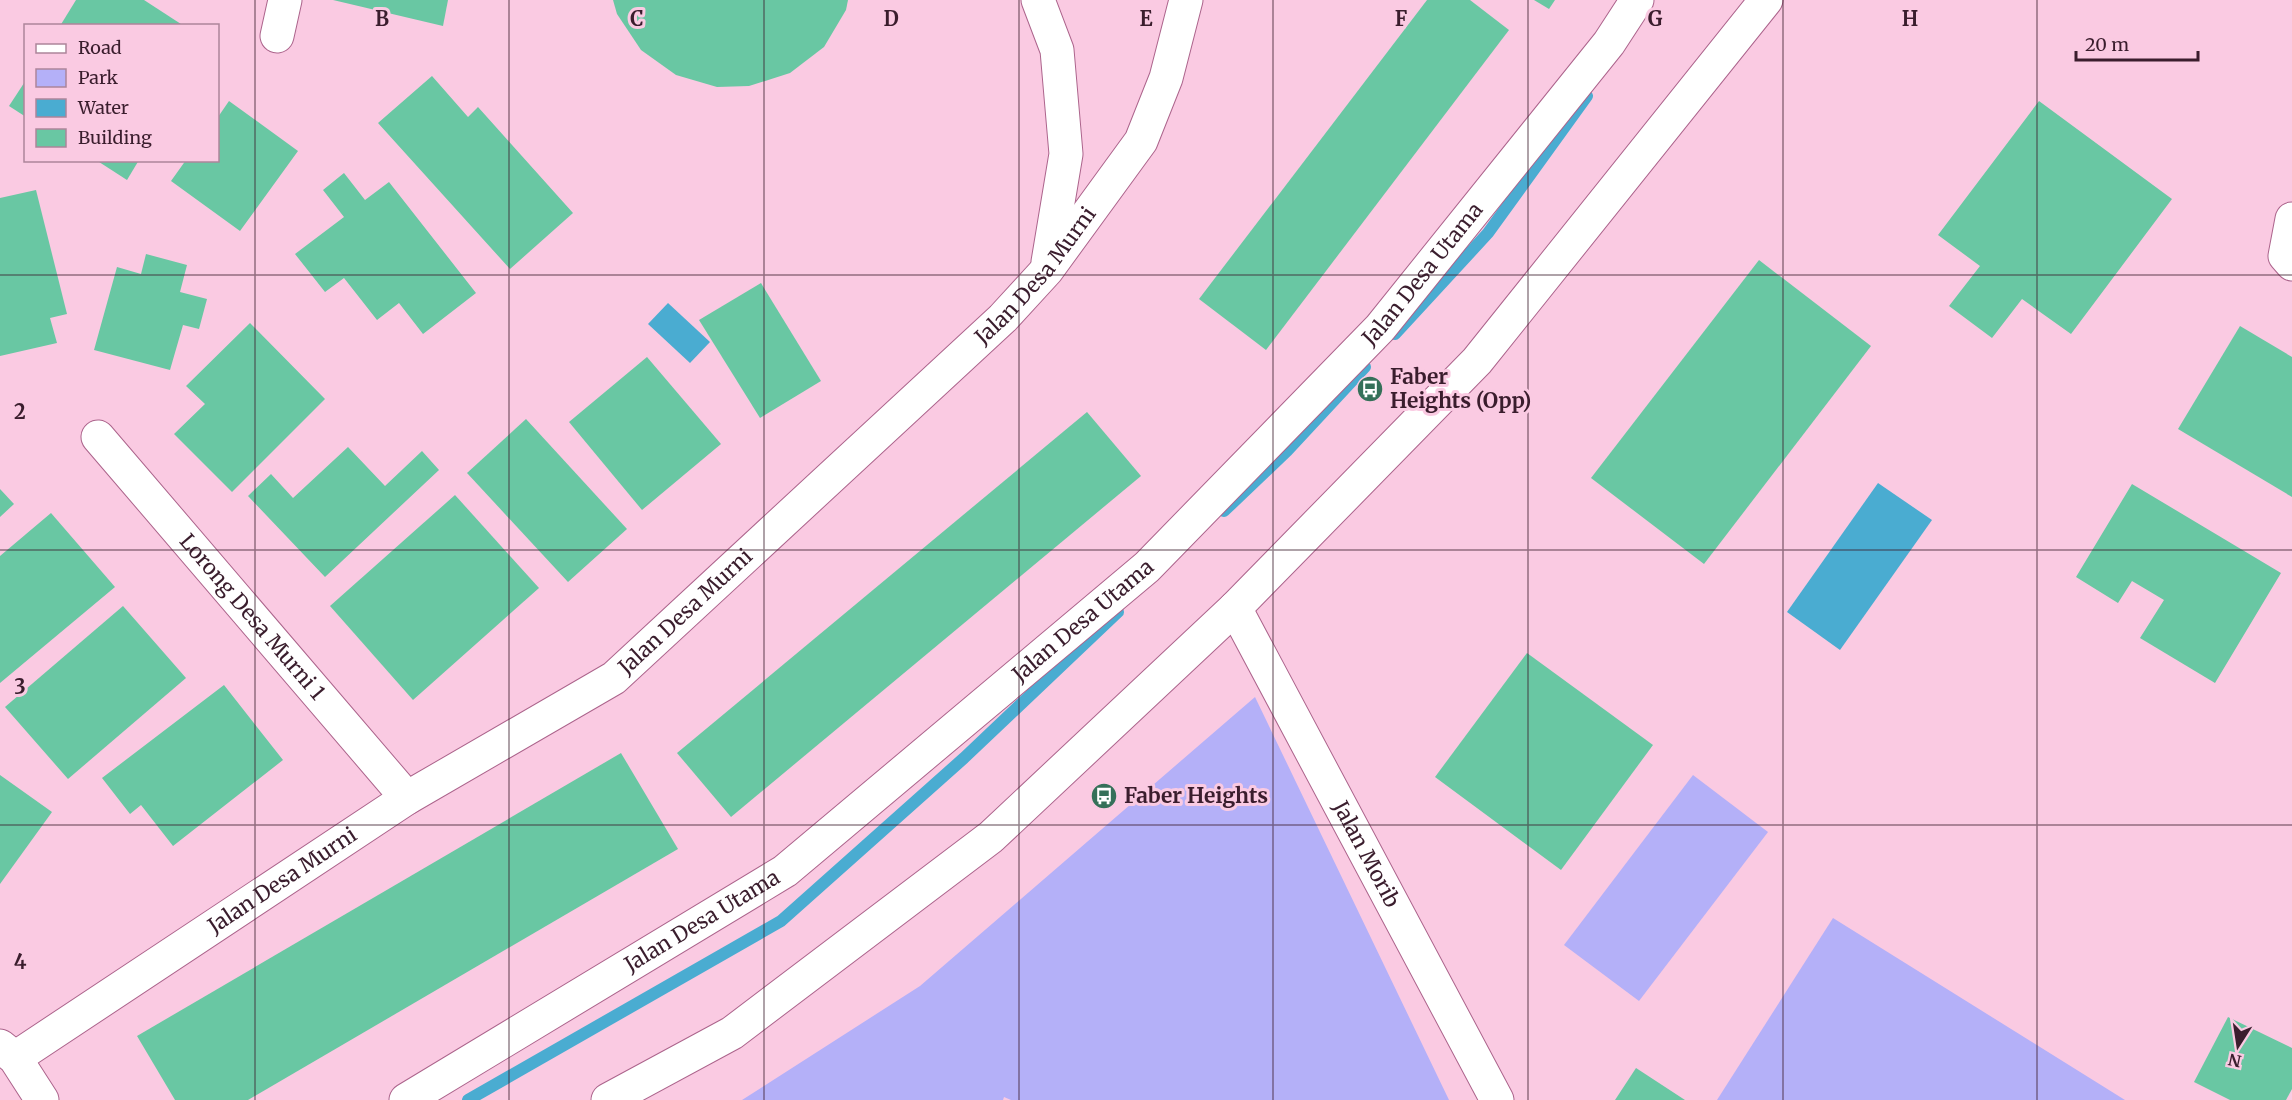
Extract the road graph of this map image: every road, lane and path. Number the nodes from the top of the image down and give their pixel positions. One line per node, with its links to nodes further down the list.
1 (285, 0): 6 (street)
2 (1038, 0): 9 (street)
3 (1186, 0): 9 (street, Jalan Desa Murni)
4 (1637, 0): 15 (street, Jalan Desa Utama)
5 (1766, 0): 11 (street)
6 (277, 36)
7 (2292, 219): 8 (street)
8 (2292, 264)
9 (1047, 270): 12 (street, Jalan Desa Murni)
10 (98, 438): 12 (street, Lorong Desa Murni 1)
11 (1235, 608): 16 (street); 17 (street, Jalan Morib)
12 (407, 798): 13 (street, Jalan Desa Murni)
13 (7, 1052): 14 (street)
14 (42, 1100)
15 (406, 1100)
16 (608, 1100)
17 (1497, 1100)

